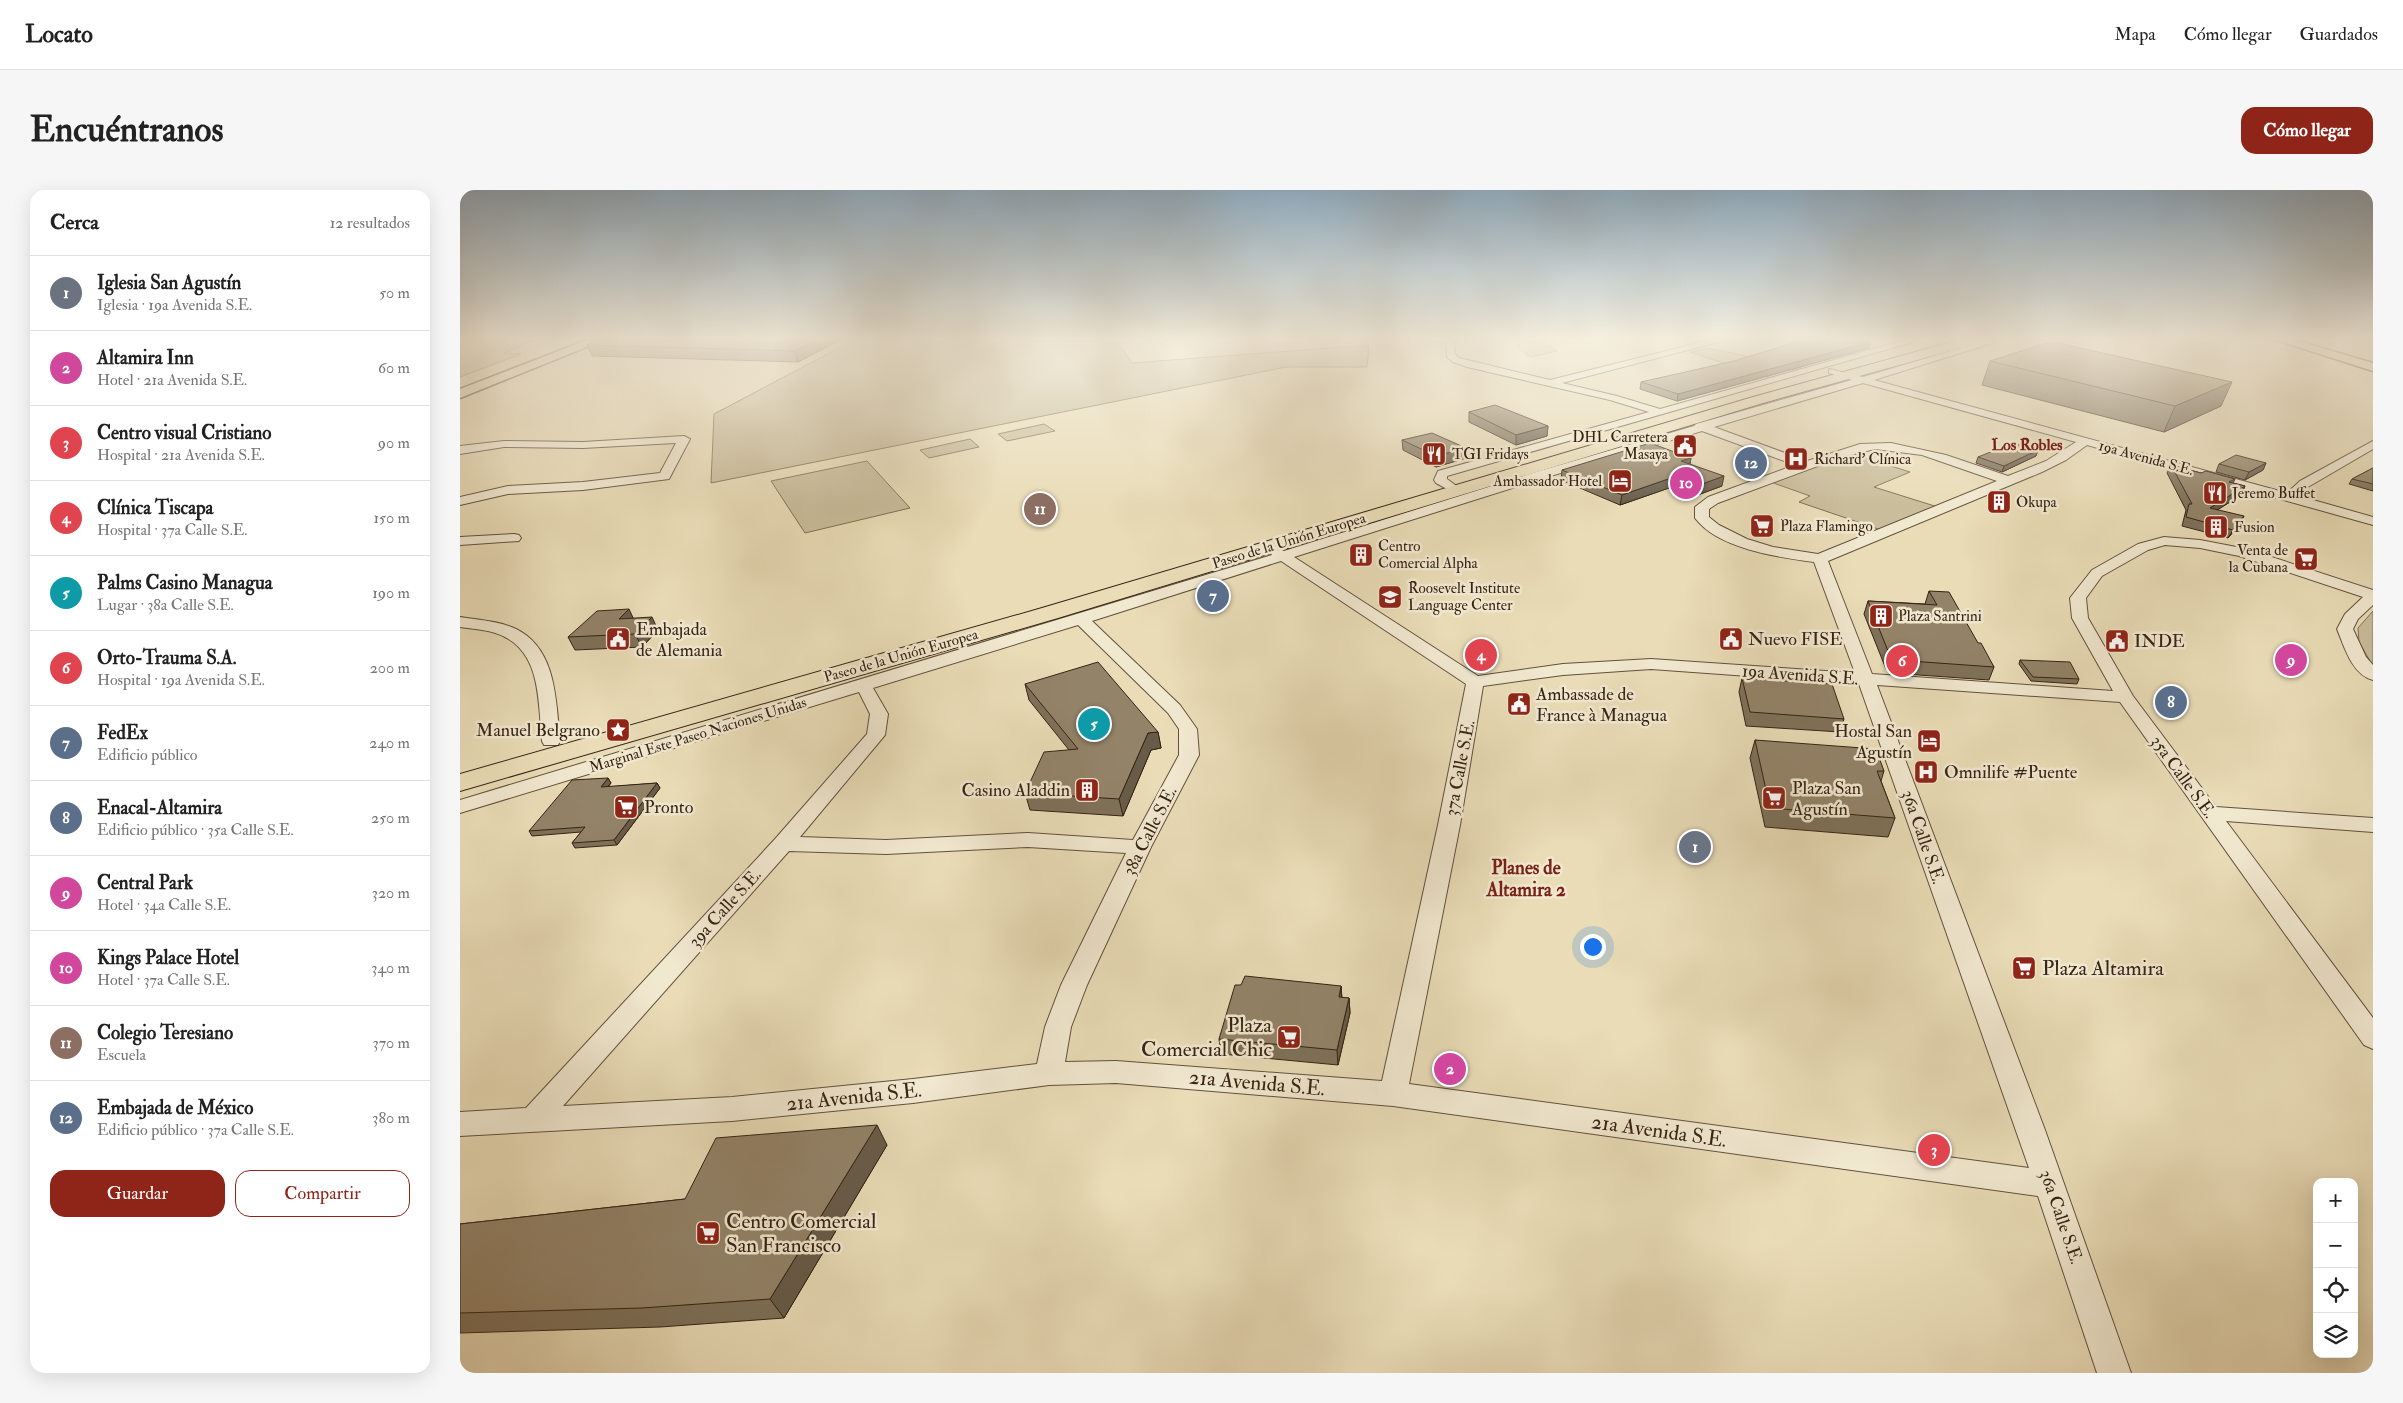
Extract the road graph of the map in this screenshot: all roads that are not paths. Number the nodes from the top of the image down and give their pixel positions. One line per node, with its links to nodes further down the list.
1 (1601, 395): 7 (street)
2 (1717, 395): 7 (street)
3 (1755, 395): 8 (highway, Paseo de la Unión Europea)
4 (1771, 395): 8 (highway, Paseo de la Unión Europea)
5 (1812, 395): 9 (street, Marginal Este Paseo Naciones Unidas)
6 (1919, 395): 10 (street, 19a Avenida S.E.)
7 (1657, 412): 8 (street); 19 (street)
8 (1680, 419): 9 (street); 19 (highway, Paseo de la Unión Europea)
9 (1702, 427): 15 (street); 25 (street, Marginal Este Paseo Naciones Unidas)
10 (2085, 441): 13 (street); 14 (street, 19a Avenida S.E.)
11 (2373, 444): 18 (street)
12 (460, 450): 21 (street)
13 (2071, 453): 14 (street); 16 (street)
14 (2140, 456): 17 (street, 19a Avenida S.E.)
15 (1806, 465): 16 (street); 26 (street)
16 (2007, 480): 26 (street)
17 (2230, 480): 18 (street); 20 (street, 19a Avenida S.E.)
18 (2304, 484): 20 (street)
19 (1450, 486): 25 (highway, Paseo de la Unión Europea); 35 (highway, Paseo de la Unión Europea)
20 (2290, 498): 22 (street, 19a Avenida S.E.)
21 (460, 501)
22 (2373, 521)
23 (514, 538): 24 (street)
24 (460, 541)
25 (1277, 552): 28 (street, Marginal Este Paseo Naciones Unidas); 32 (street); 35 (highway, Paseo de la Unión Europea)
26 (1820, 559): 31 (street, 36a Calle S.E.)
27 (2373, 596): 30 (street); 34 (street, 35a Calle S.E.)
28 (1081, 619): 33 (street, Marginal Este Paseo Naciones Unidas); 43 (street, 38a Calle S.E.)
29 (460, 622): 35 (street)
30 (2373, 675)
31 (1866, 680): 32 (street, 19a Avenida S.E.); 34 (street, 19a Avenida S.E.); 49 (street, 36a Calle S.E.)
32 (1475, 682): 46 (street, 37a Calle S.E.)
33 (863, 685): 39 (street, Marginal Este Paseo Naciones Unidas); 42 (street, 39a Calle S.E.)
34 (2124, 698): 40 (street, 35a Calle S.E.)
35 (550, 749): 36 (highway, Paseo de la Unión Europea); 37 (highway, Paseo de la Unión Europea); 38 (highway)
36 (460, 766)
37 (460, 783)
38 (460, 789)
39 (460, 807)
40 (2210, 813): 41 (street); 44 (street, 35a Calle S.E.)
41 (2373, 824)
42 (783, 844): 43 (street); 47 (street, 39a Calle S.E.)
43 (1140, 847): 45 (street, 38a Calle S.E.)
44 (2373, 1038)
45 (1049, 1074): 46 (street, 21a Avenida S.E.); 47 (street, 21a Avenida S.E.)
46 (1393, 1094): 49 (street, 21a Avenida S.E.)
47 (534, 1119): 48 (street, 21a Avenida S.E.)
48 (460, 1124)
49 (2050, 1184): 50 (street, 36a Calle S.E.)
50 (2114, 1373)

